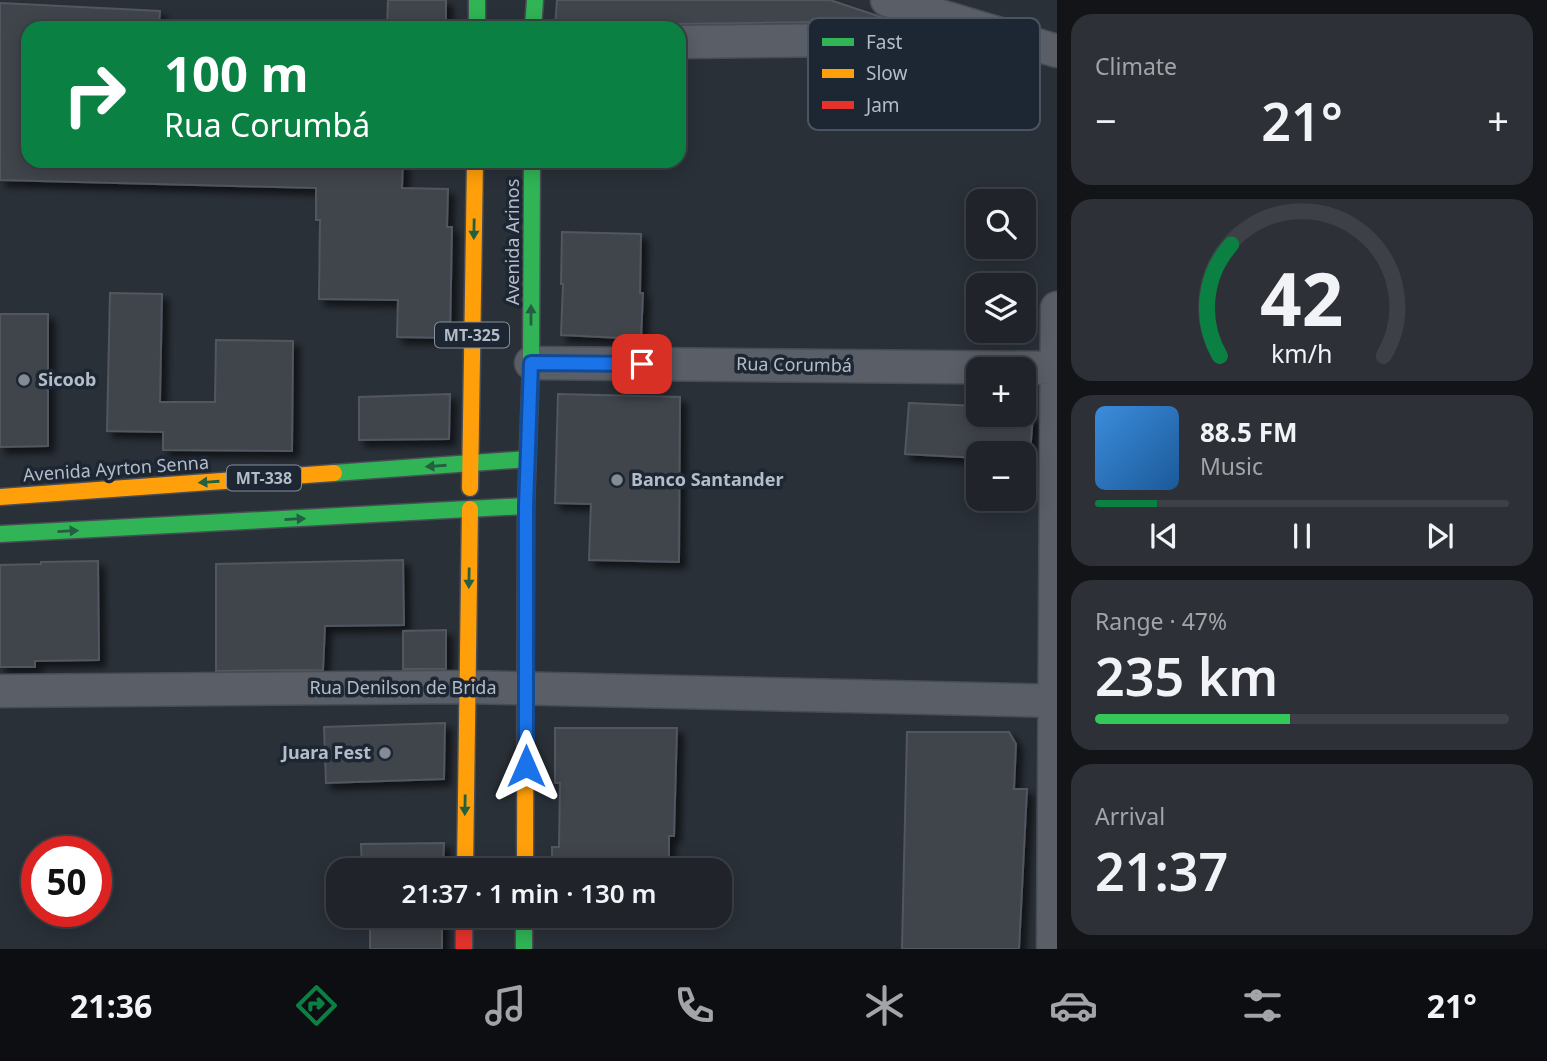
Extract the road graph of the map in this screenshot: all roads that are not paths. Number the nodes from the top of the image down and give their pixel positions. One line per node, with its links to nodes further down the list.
1 (477, 0): 5 (main road)
2 (535, 0): 6 (main road)
3 (887, 0): 4 (street)
4 (946, 18)
5 (477, 21)
6 (534, 21)
7 (808, 40): 8 (street)
8 (686, 42)
9 (1040, 46): 10 (street)
10 (1057, 51)
11 (475, 168): 17 (main road, MT-325, one-way to 17)
12 (532, 168): 14 (main road, Avenida Arinos / MT-325, one-way to 12)
13 (1057, 308): 15 (street)
14 (531, 363): 15 (street, Rua Corumbá); 16 (main road, Avenida Arinos / MT-325)
15 (1056, 368): 26 (street)
16 (528, 458): 17 (main road, Avenida Ayrton Senna / MT-338); 20 (main road, Avenida Arinos / MT-325)
17 (470, 464): 19 (main road, Avenida Ayrton Senna / MT-338, one-way to 19); 21 (main road, MT-325)
18 (0, 497): 19 (main road, Avenida Ayrton Senna / MT-338, one-way to 18)
19 (249, 500): 21 (main road, Avenida Ayrton Senna / MT-338, one-way to 21); 22 (main road, Avenida Ayrton Senna / MT-338, one-way to 19)
20 (526, 506): 21 (main road, Avenida Ayrton Senna / MT-338); 24 (main road, Avenida Arinos / MT-325)
21 (470, 509): 23 (main road, MT-325, one-way to 23)
22 (0, 534)
23 (466, 687): 24 (street, Rua Denilson de Brida); 25 (street, Rua Denilson de Brida); 27 (main road, MT-325, one-way to 27)
24 (527, 688): 26 (street, Rua Denilson de Brida); 28 (main road, Avenida Arinos / MT-325)
25 (0, 691)
26 (1056, 701): 33 (street)
27 (465, 858)
28 (525, 858)
29 (464, 928): 31 (main road)
30 (524, 928): 32 (main road)
31 (464, 949)
32 (524, 949)
33 (1053, 949)

